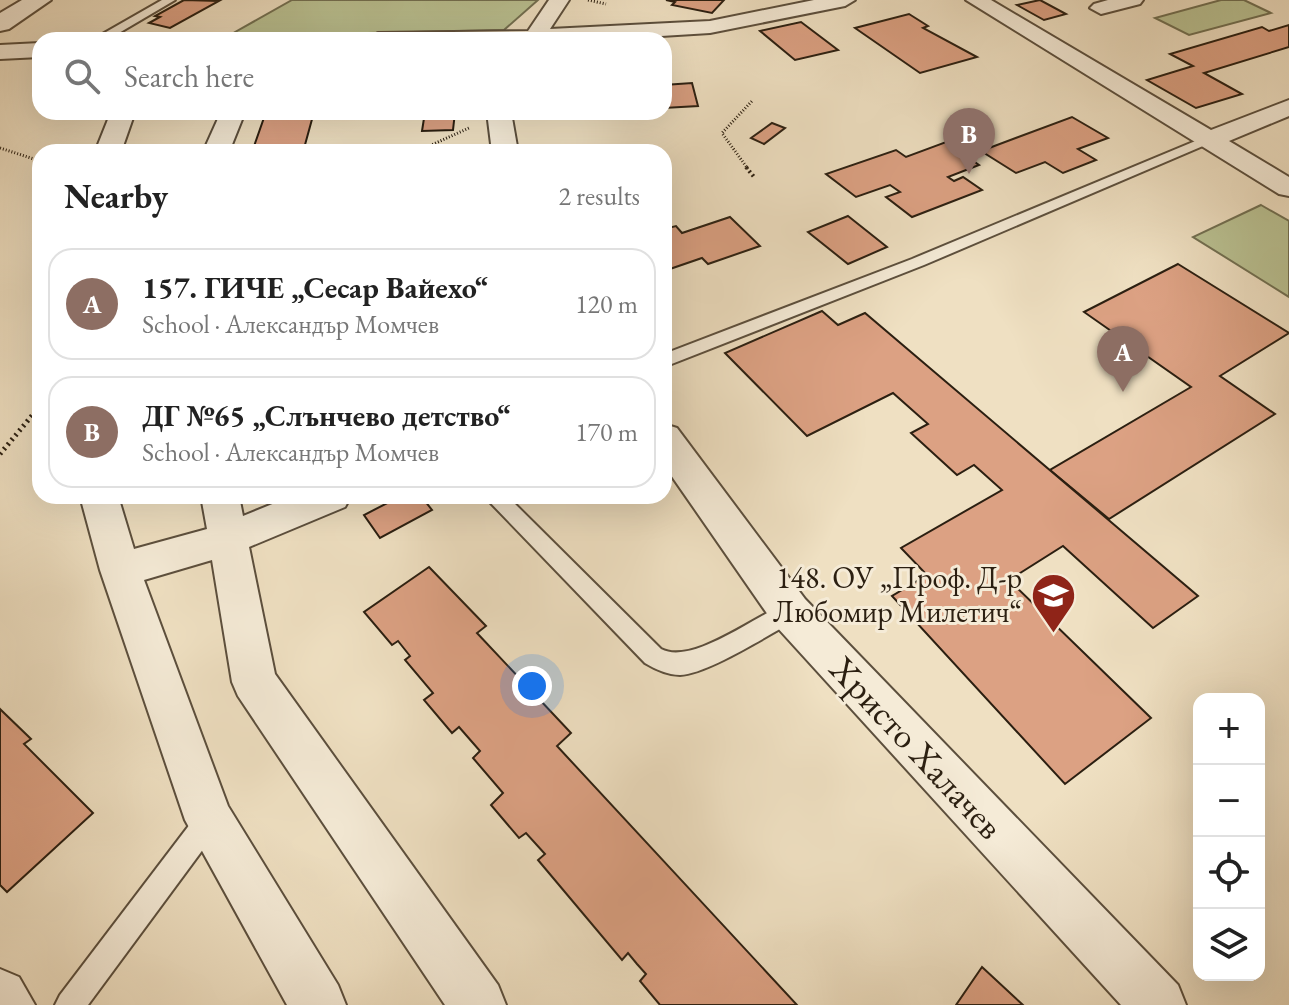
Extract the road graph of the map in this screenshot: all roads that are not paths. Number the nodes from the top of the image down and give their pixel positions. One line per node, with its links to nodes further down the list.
1 (6, 0): 8 (street)
2 (39, 0): 10 (street)
3 (170, 0): 11 (lane)
4 (559, 0): 12 (street)
5 (845, 0): 13 (street)
6 (976, 0): 20 (street)
7 (1133, 0): 9 (street)
8 (0, 3)
9 (1101, 8)
10 (0, 24)
11 (112, 32)
12 (537, 32)
13 (630, 32)
14 (32, 50): 15 (street)
15 (0, 52)
16 (1289, 107): 20 (street)
17 (120, 120): 21 (street)
18 (230, 120): 22 (street)
19 (499, 120): 23 (street)
20 (1210, 140): 24 (street); 25 (lane)
21 (111, 144)
22 (219, 144)
23 (504, 144)
24 (1289, 188)
25 (672, 358)
26 (672, 448): 33 (street, Христо Халачев)
27 (101, 504): 32 (street)
28 (221, 504): 31 (street)
29 (312, 504): 31 (street)
30 (502, 504): 33 (lane)
31 (227, 539): 32 (street); 39 (street)
32 (120, 570): 34 (street)
33 (790, 612): 40 (street, Христо Халачев)
34 (209, 820): 37 (lane); 38 (street)
35 (0, 996): 36 (street)
36 (7, 1005)
37 (70, 1005)
38 (318, 1005)
39 (478, 1005)
40 (1158, 1005)

